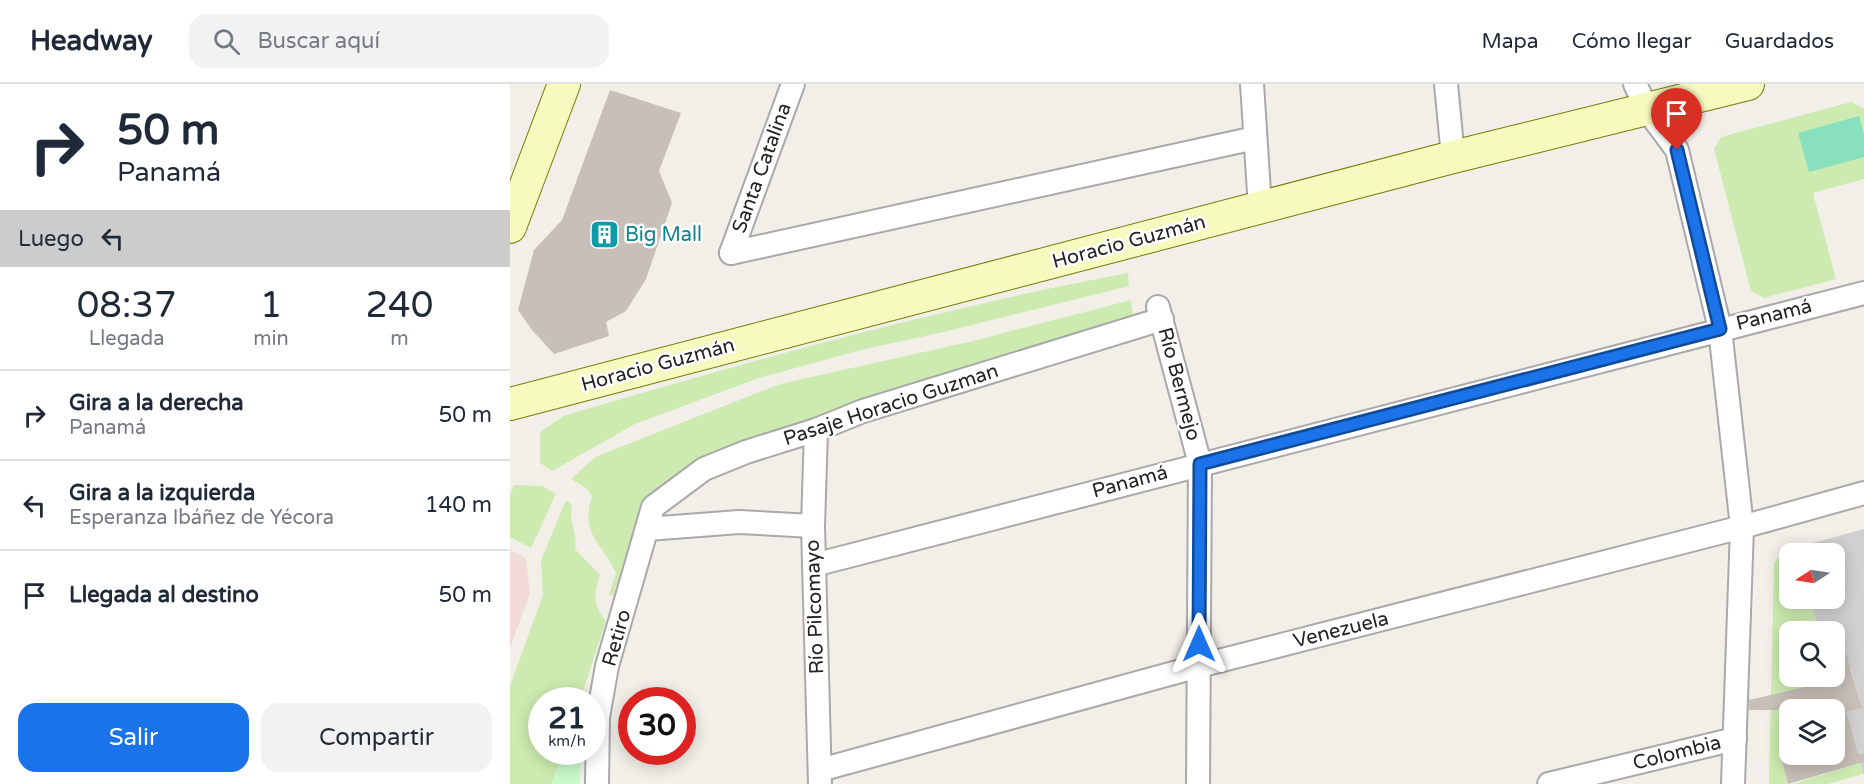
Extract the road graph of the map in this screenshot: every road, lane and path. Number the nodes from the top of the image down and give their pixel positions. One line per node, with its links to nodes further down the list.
1 (564, 84): 10 (main road)
2 (793, 84): 7 (street, Santa Catalina)
3 (1252, 84): 7 (street)
4 (1446, 84): 8 (street)
5 (1748, 84): 6 (main road, Horacio Guzmán)
6 (1641, 97): 8 (main road, Horacio Guzmán); 13 (street)
7 (1256, 138): 9 (street)
8 (1453, 157): 9 (main road, Horacio Guzmán)
9 (1260, 208): 14 (main road, Horacio Guzmán)
10 (510, 227)
11 (1864, 293): 13 (street, Panamá)
12 (1160, 313): 15 (street, Pasaje Horacio Guzman); 16 (street, Río Bermejo)
13 (1720, 329): 16 (street, Panamá); 19 (street)
14 (510, 404)
15 (816, 430): 18 (street, Río Pilcomayo); 20 (street, Pasaje Horacio Guzman)
16 (1200, 464): 21 (street, Panamá); 22 (street, Río Bermejo)
17 (1864, 493): 19 (street, Venezuela)
18 (813, 526): 20 (street); 21 (street, Río Pilcomayo)
19 (1742, 527): 22 (street, Venezuela); 23 (street)
20 (647, 529): 25 (street, Retiro)
21 (814, 565): 24 (street, Río Pilcomayo)
22 (1199, 666): 24 (street, Venezuela); 26 (street, Río Bermejo)
23 (1735, 739): 27 (street, Colombia); 28 (street)
24 (820, 777)
25 (597, 784)
26 (1198, 784)
27 (1549, 784)
28 (1733, 784)

